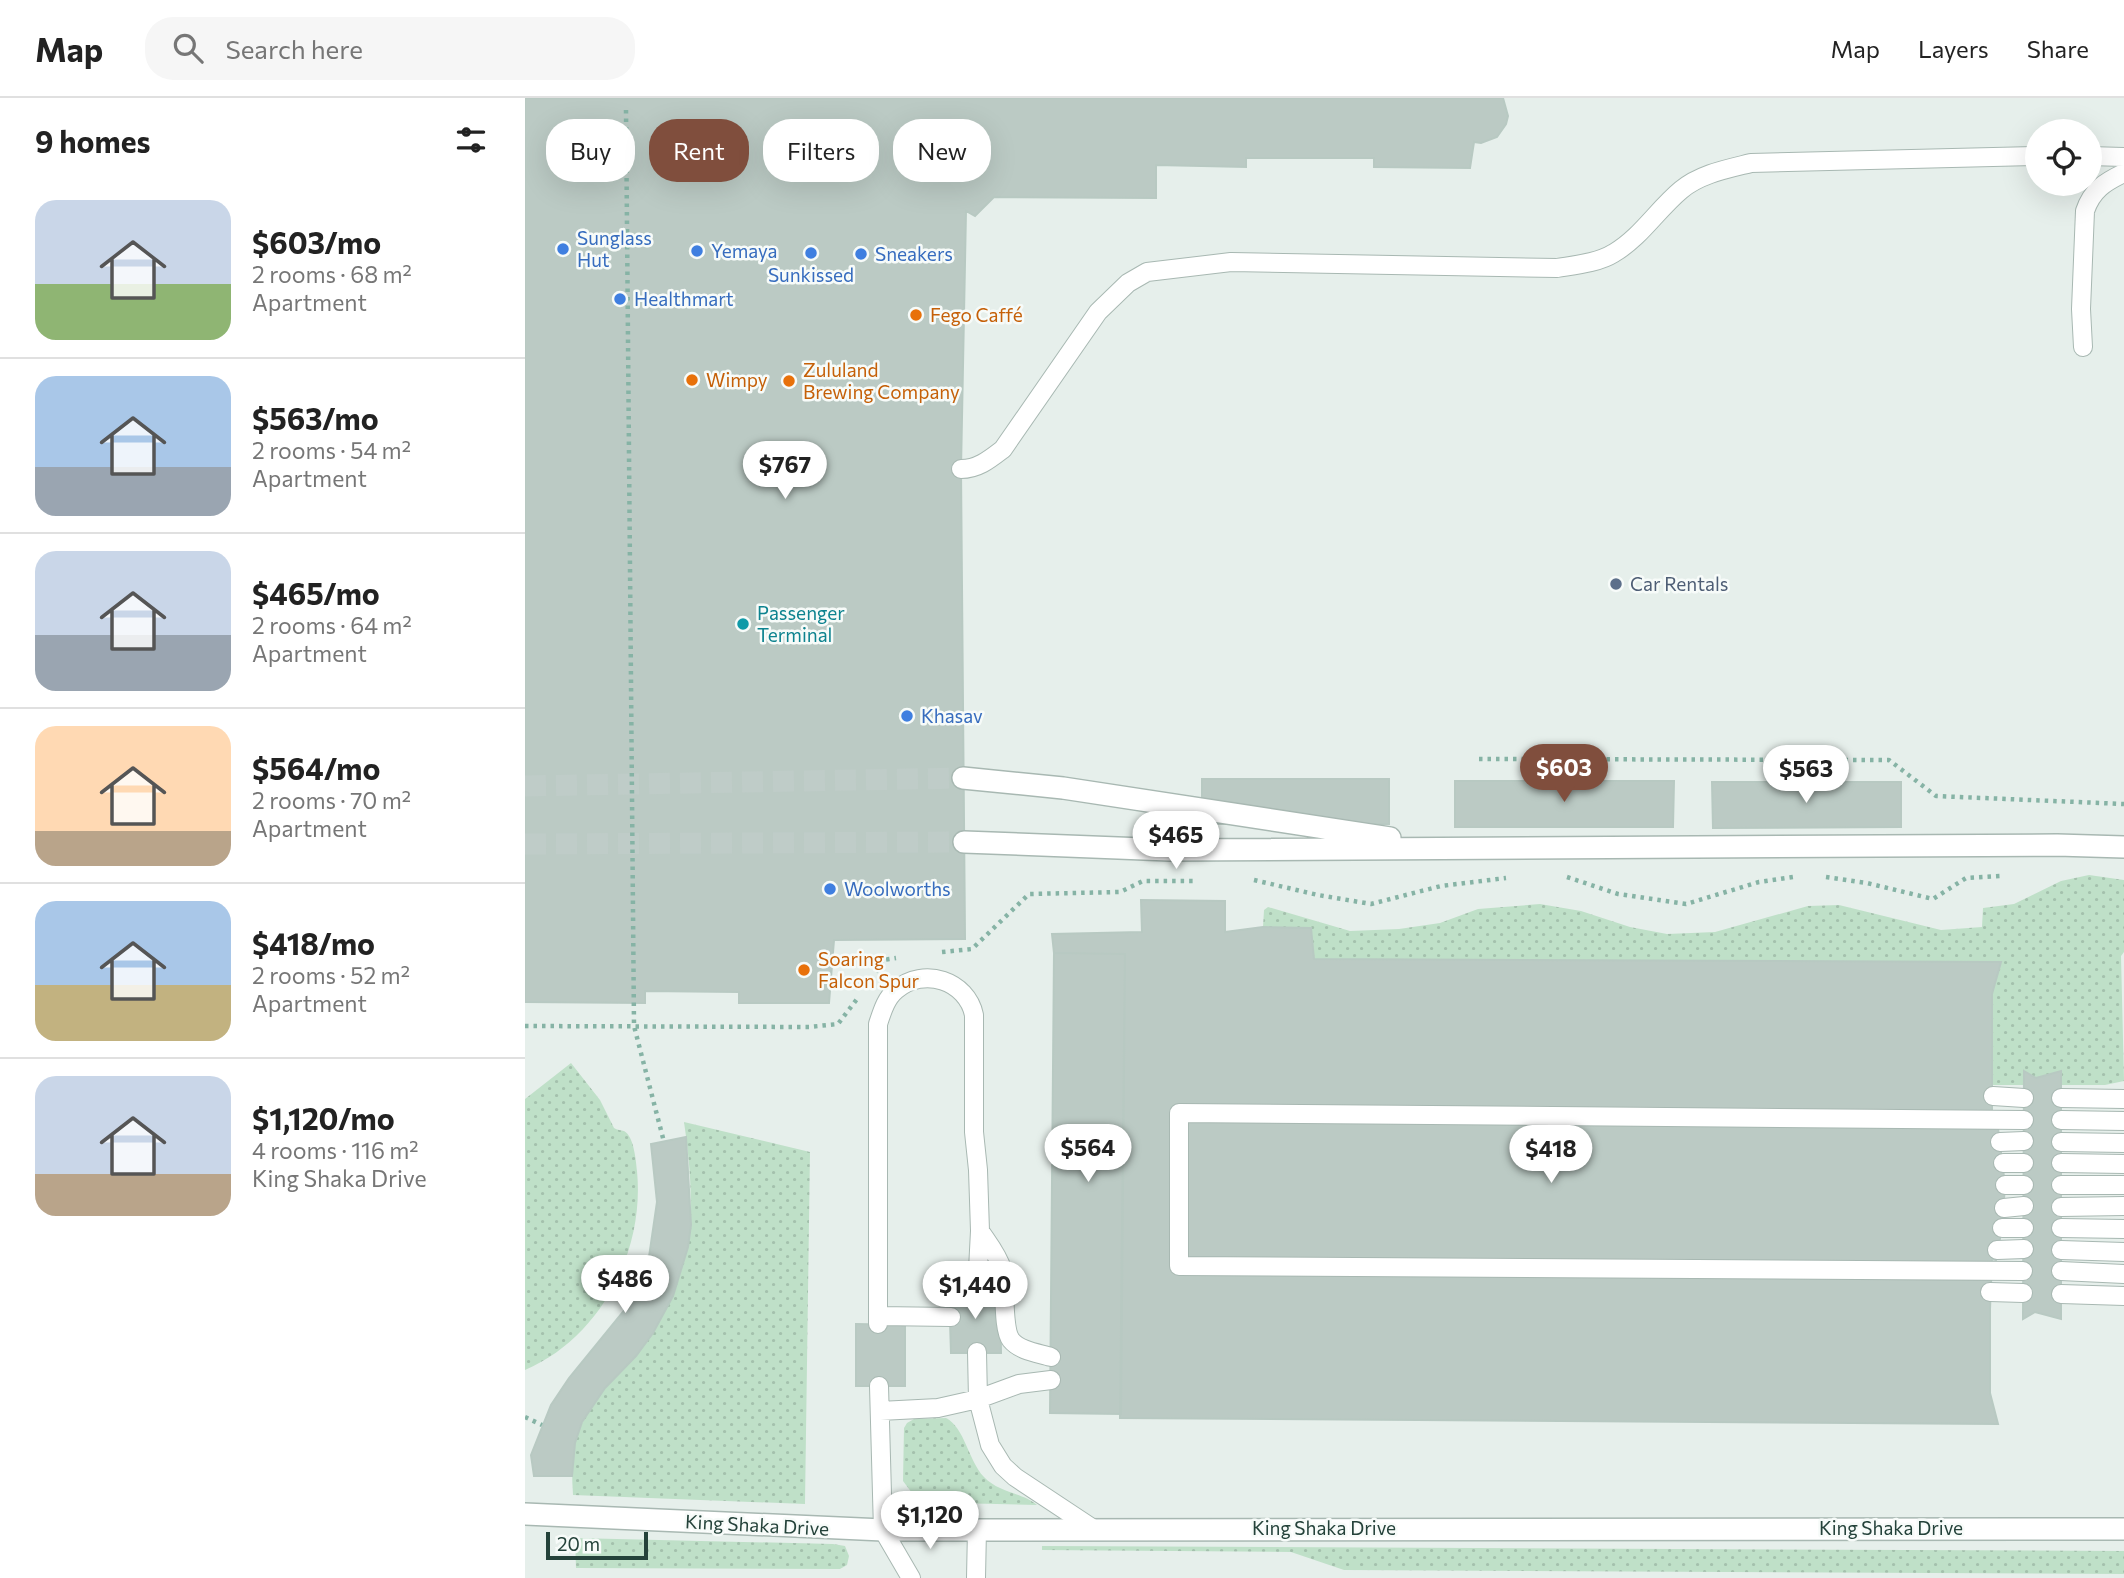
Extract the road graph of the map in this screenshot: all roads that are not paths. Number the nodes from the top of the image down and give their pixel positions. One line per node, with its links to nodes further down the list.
1 (2025, 156): 6 (lane)
2 (2102, 156): 3 (lane)
3 (2124, 157)
4 (2124, 173): 5 (lane)
5 (2083, 347)
6 (961, 469)
7 (963, 778): 10 (street)
8 (964, 842): 10 (street)
9 (2124, 847): 10 (street)
10 (1456, 848)
11 (1993, 1096): 12 (lane)
12 (2024, 1098)
13 (2061, 1098): 14 (lane)
14 (2124, 1099)
15 (2024, 1120): 43 (lane)
16 (2061, 1120): 17 (lane)
17 (2124, 1121)
18 (2024, 1141): 19 (lane)
19 (2000, 1142)
20 (2061, 1142): 21 (lane)
21 (2124, 1143)
22 (2003, 1163): 23 (lane)
23 (2024, 1163)
24 (2061, 1163): 25 (lane)
25 (2124, 1164)
26 (2005, 1185): 27 (lane)
27 (2024, 1185)
28 (2061, 1185): 29 (lane)
29 (2124, 1185)
30 (2024, 1206): 33 (lane)
31 (2124, 1206): 32 (lane)
32 (2061, 1207)
33 (2004, 1208)
34 (2002, 1228): 35 (lane)
35 (2024, 1228)
36 (2061, 1228): 37 (lane)
37 (2124, 1229)
38 (980, 1231): 46 (lane); 51 (lane); 53 (lane)
39 (1997, 1250): 40 (lane)
40 (2024, 1250)
41 (2061, 1250): 42 (lane)
42 (2124, 1252)
43 (2023, 1271)
44 (2061, 1271): 45 (lane)
45 (2124, 1274)
46 (977, 1289)
47 (1990, 1292): 48 (lane)
48 (2023, 1293)
49 (2060, 1294): 50 (lane)
50 (2124, 1296)
51 (951, 1317)
52 (977, 1352): 56 (lane)
53 (1051, 1357)
54 (1051, 1380): 56 (lane)
55 (879, 1386): 57 (lane)
56 (978, 1399): 57 (lane); 59 (lane)
57 (880, 1411): 62 (lane)
58 (525, 1514): 62 (street, King Shaka Drive)
59 (1093, 1528): 60 (street, King Shaka Drive); 61 (street, King Shaka Drive)
60 (977, 1529): 62 (street, King Shaka Drive); 64 (lane)
61 (2124, 1529)
62 (883, 1530): 63 (lane)
63 (911, 1578)
64 (976, 1578)

